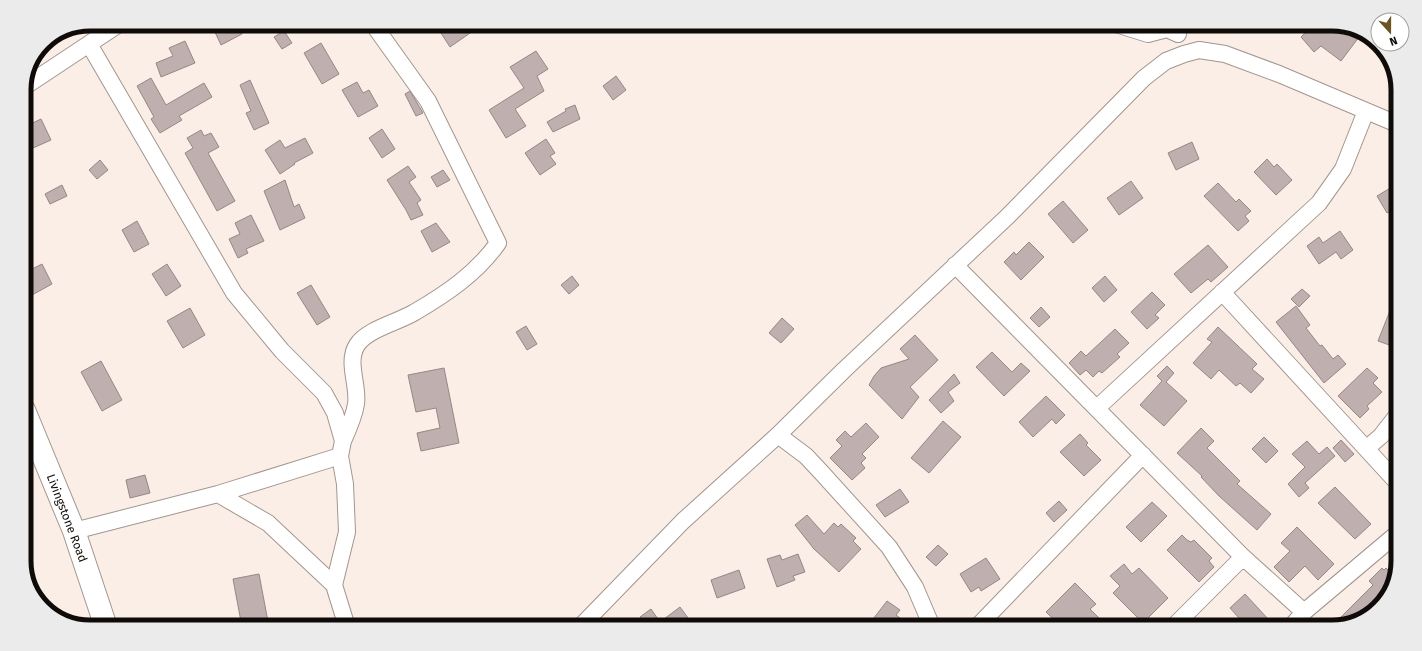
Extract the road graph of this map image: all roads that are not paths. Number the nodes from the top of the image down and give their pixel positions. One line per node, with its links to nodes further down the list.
1 (108, 31): 7 (street)
2 (378, 31): 18 (street)
3 (1138, 31): 4 (street)
4 (1162, 31)
5 (1170, 31): 6 (street)
6 (1178, 34)
7 (89, 44): 8 (street); 18 (street)
8 (32, 82)
9 (1366, 111): 10 (street); 11 (street); 12 (street)
10 (1391, 121)
11 (955, 266): 13 (street); 16 (street)
12 (1222, 292): 13 (street); 17 (street)
13 (1097, 408): 19 (street)
14 (1391, 423): 17 (street)
15 (31, 427): 22 (highway, Livingstone Road)
16 (778, 435): 29 (street); 30 (street)
17 (1367, 448): 20 (street)
18 (341, 449): 21 (street); 25 (street)
19 (1143, 455): 24 (street); 31 (street)
20 (1391, 476)
21 (218, 494): 22 (street); 25 (street)
22 (74, 531): 27 (highway, Livingstone Road)
23 (1391, 539): 26 (street)
24 (1243, 557): 26 (street); 32 (street)
25 (334, 585): 28 (street)
26 (1304, 612): 33 (street)
27 (104, 620)
28 (345, 620)
29 (587, 620)
30 (929, 620)
31 (984, 620)
32 (1180, 620)
33 (1297, 620)

